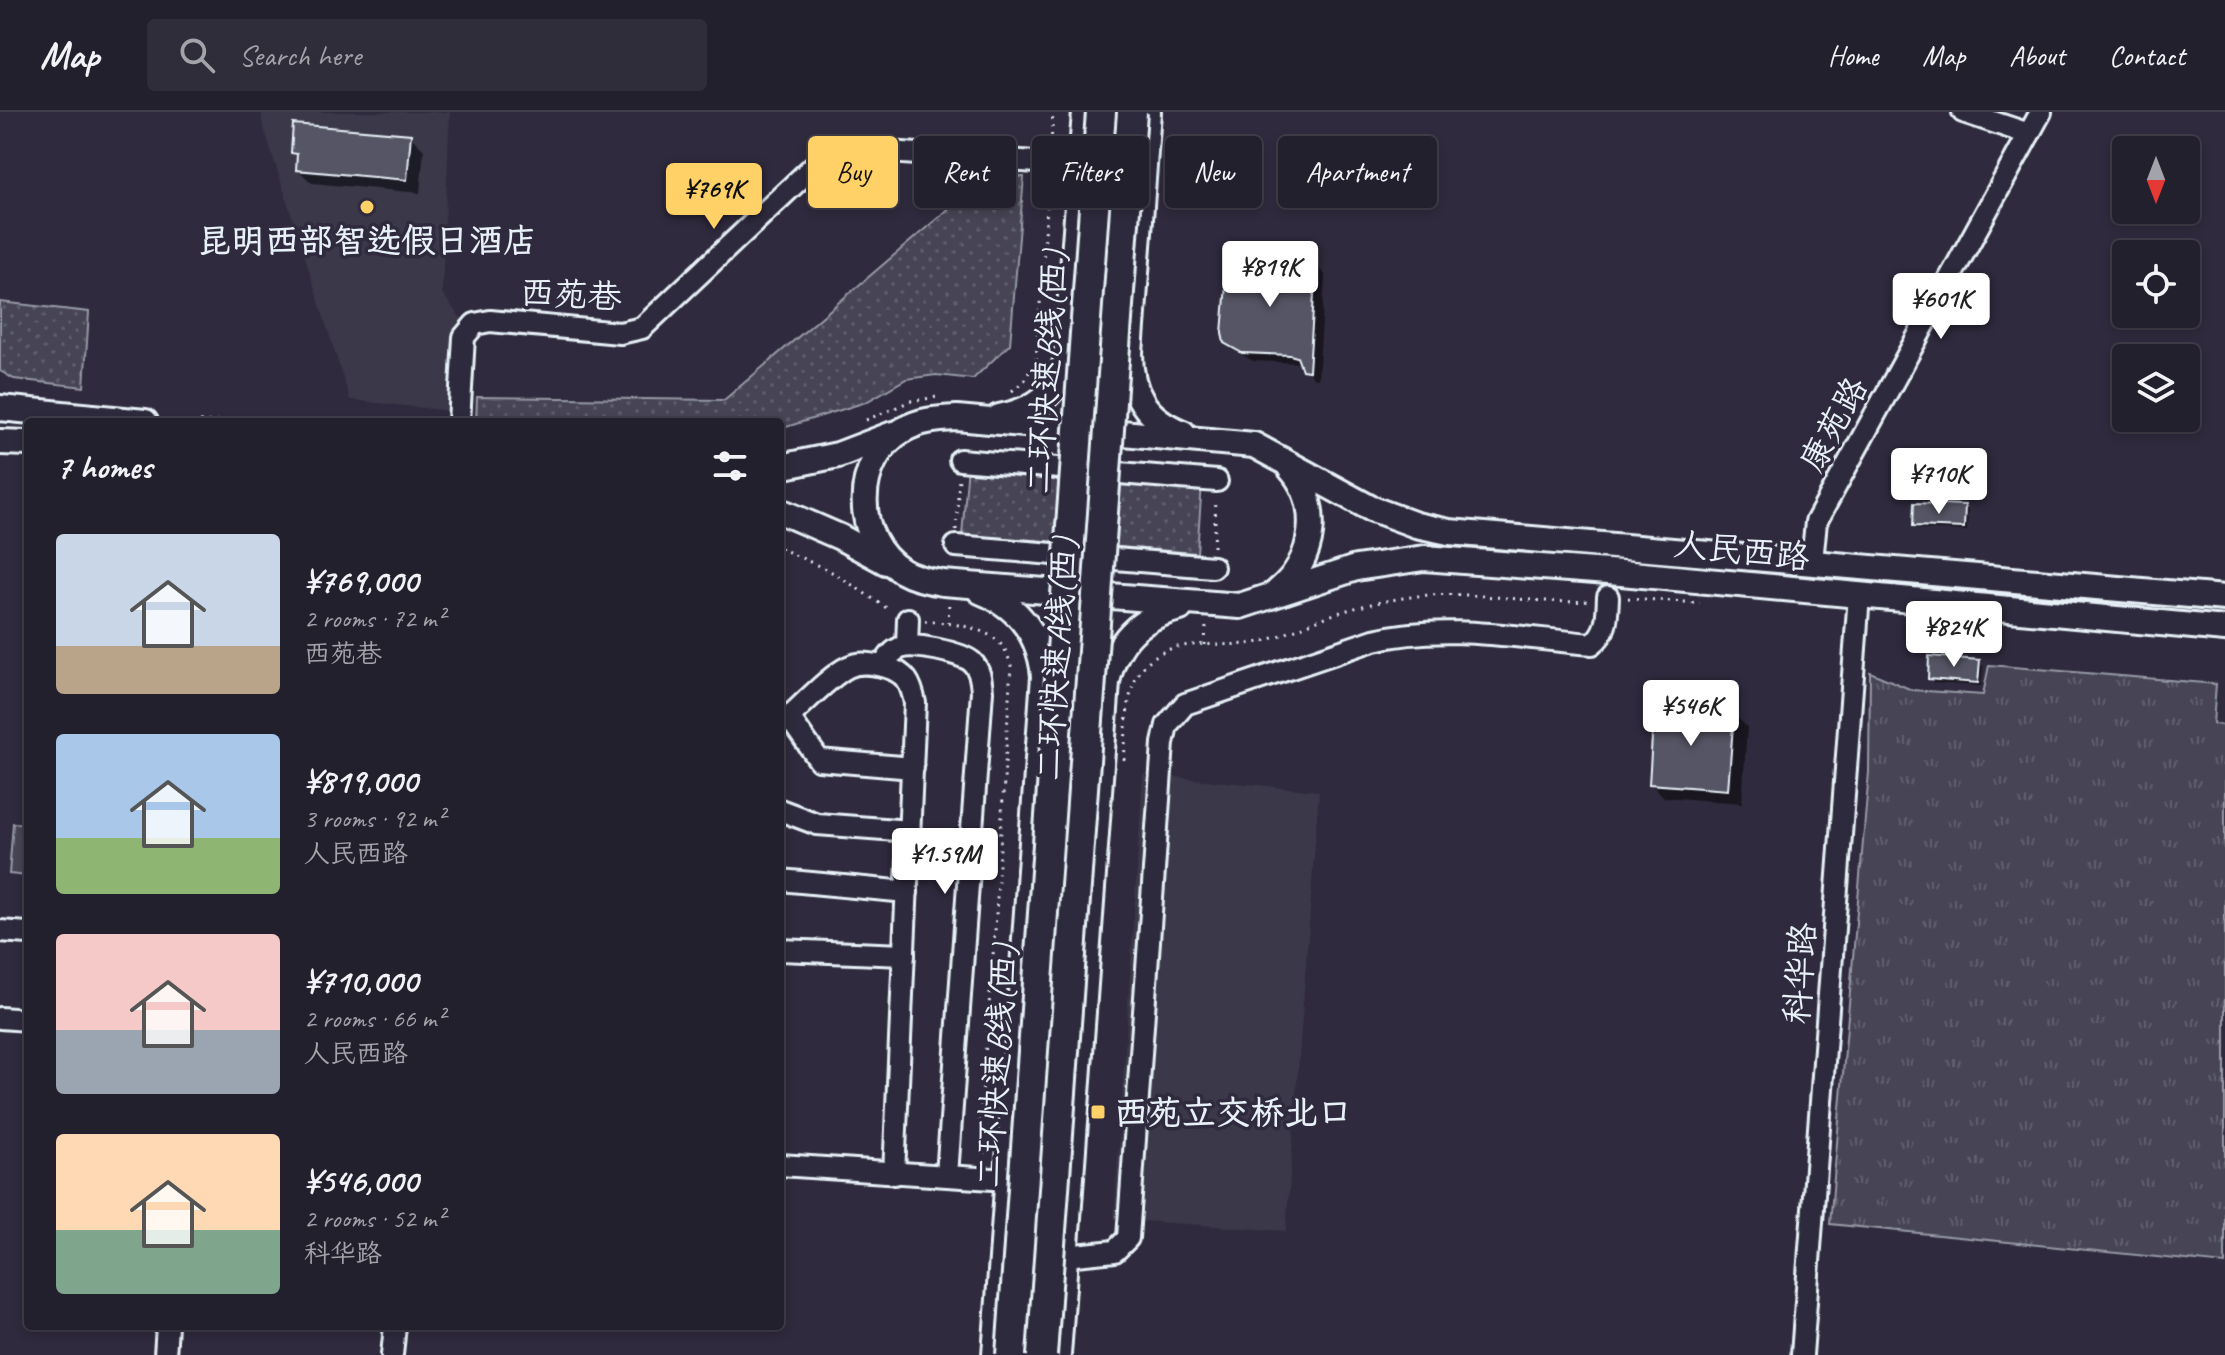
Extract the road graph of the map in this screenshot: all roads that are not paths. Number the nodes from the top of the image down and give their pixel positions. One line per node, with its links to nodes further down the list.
1 (1085, 112): 8 (main road)
2 (1101, 112): 64 (highway, 二环快速B线(西), bridge)
3 (1132, 112): 65 (highway, 二环快速A线(西), bridge)
4 (1148, 112): 12 (main road)
5 (1963, 112): 7 (street)
6 (2041, 112): 7 (street, 康苑路)
7 (2029, 134): 27 (street, 康苑路)
8 (1083, 136)
9 (1032, 164): 16 (street, 西苑巷)
10 (1078, 208): 11 (main road)
11 (1074, 270): 12 (main road); 14 (main road)
12 (1136, 276): 19 (main road)
13 (0, 408): 15 (main road)
14 (951, 408): 17 (main road, 人民西路); 19 (main road, 人民西路)
15 (104, 418)
16 (459, 418)
17 (917, 423): 23 (main road); 29 (main road)
18 (0, 442): 20 (main road)
19 (1232, 442): 21 (main road, 人民西路)
20 (24, 443)
21 (1272, 453): 27 (main road, 人民西路); 34 (main road)
22 (960, 460): 24 (street)
23 (784, 466)
24 (1217, 481)
25 (784, 513): 29 (main road, 人民西路)
26 (956, 546): 28 (street)
27 (1812, 561): 33 (main road, 人民西路)
28 (1213, 567)
29 (903, 572): 30 (main road, 人民西路)
30 (946, 592): 35 (main road, 人民西路); 43 (main road)
31 (1859, 595): 34 (main road, 人民西路); 37 (main road, 人民西路); 67 (street, 科华路)
32 (1608, 597): 58 (street)
33 (2225, 598)
34 (1258, 602): 35 (main road, 人民西路)
35 (1212, 612): 44 (main road)
36 (908, 619): 38 (street)
37 (2225, 629)
38 (907, 646): 39 (street); 56 (street)
39 (883, 666): 40 (street); 41 (street)
40 (784, 721): 41 (street)
41 (913, 768): 45 (street)
42 (784, 812): 45 (street)
43 (1034, 818): 44 (main road); 57 (main road)
44 (1096, 823): 58 (main road)
45 (910, 831): 47 (street)
46 (784, 880): 47 (street)
47 (907, 892): 51 (street)
48 (0, 931): 49 (street)
49 (24, 933)
50 (784, 950): 51 (street)
51 (904, 955): 55 (street)
52 (0, 1018): 53 (street)
53 (24, 1020)
54 (784, 1165): 55 (street)
55 (894, 1174): 56 (street)
56 (947, 1175): 57 (street)
57 (1008, 1180): 63 (main road)
58 (1065, 1256): 66 (main road)
59 (167, 1330): 61 (street)
60 (395, 1330): 62 (street)
61 (165, 1355)
62 (392, 1355)
63 (995, 1355)
64 (1011, 1355)
65 (1042, 1355)
66 (1058, 1355)
67 (1802, 1355)

